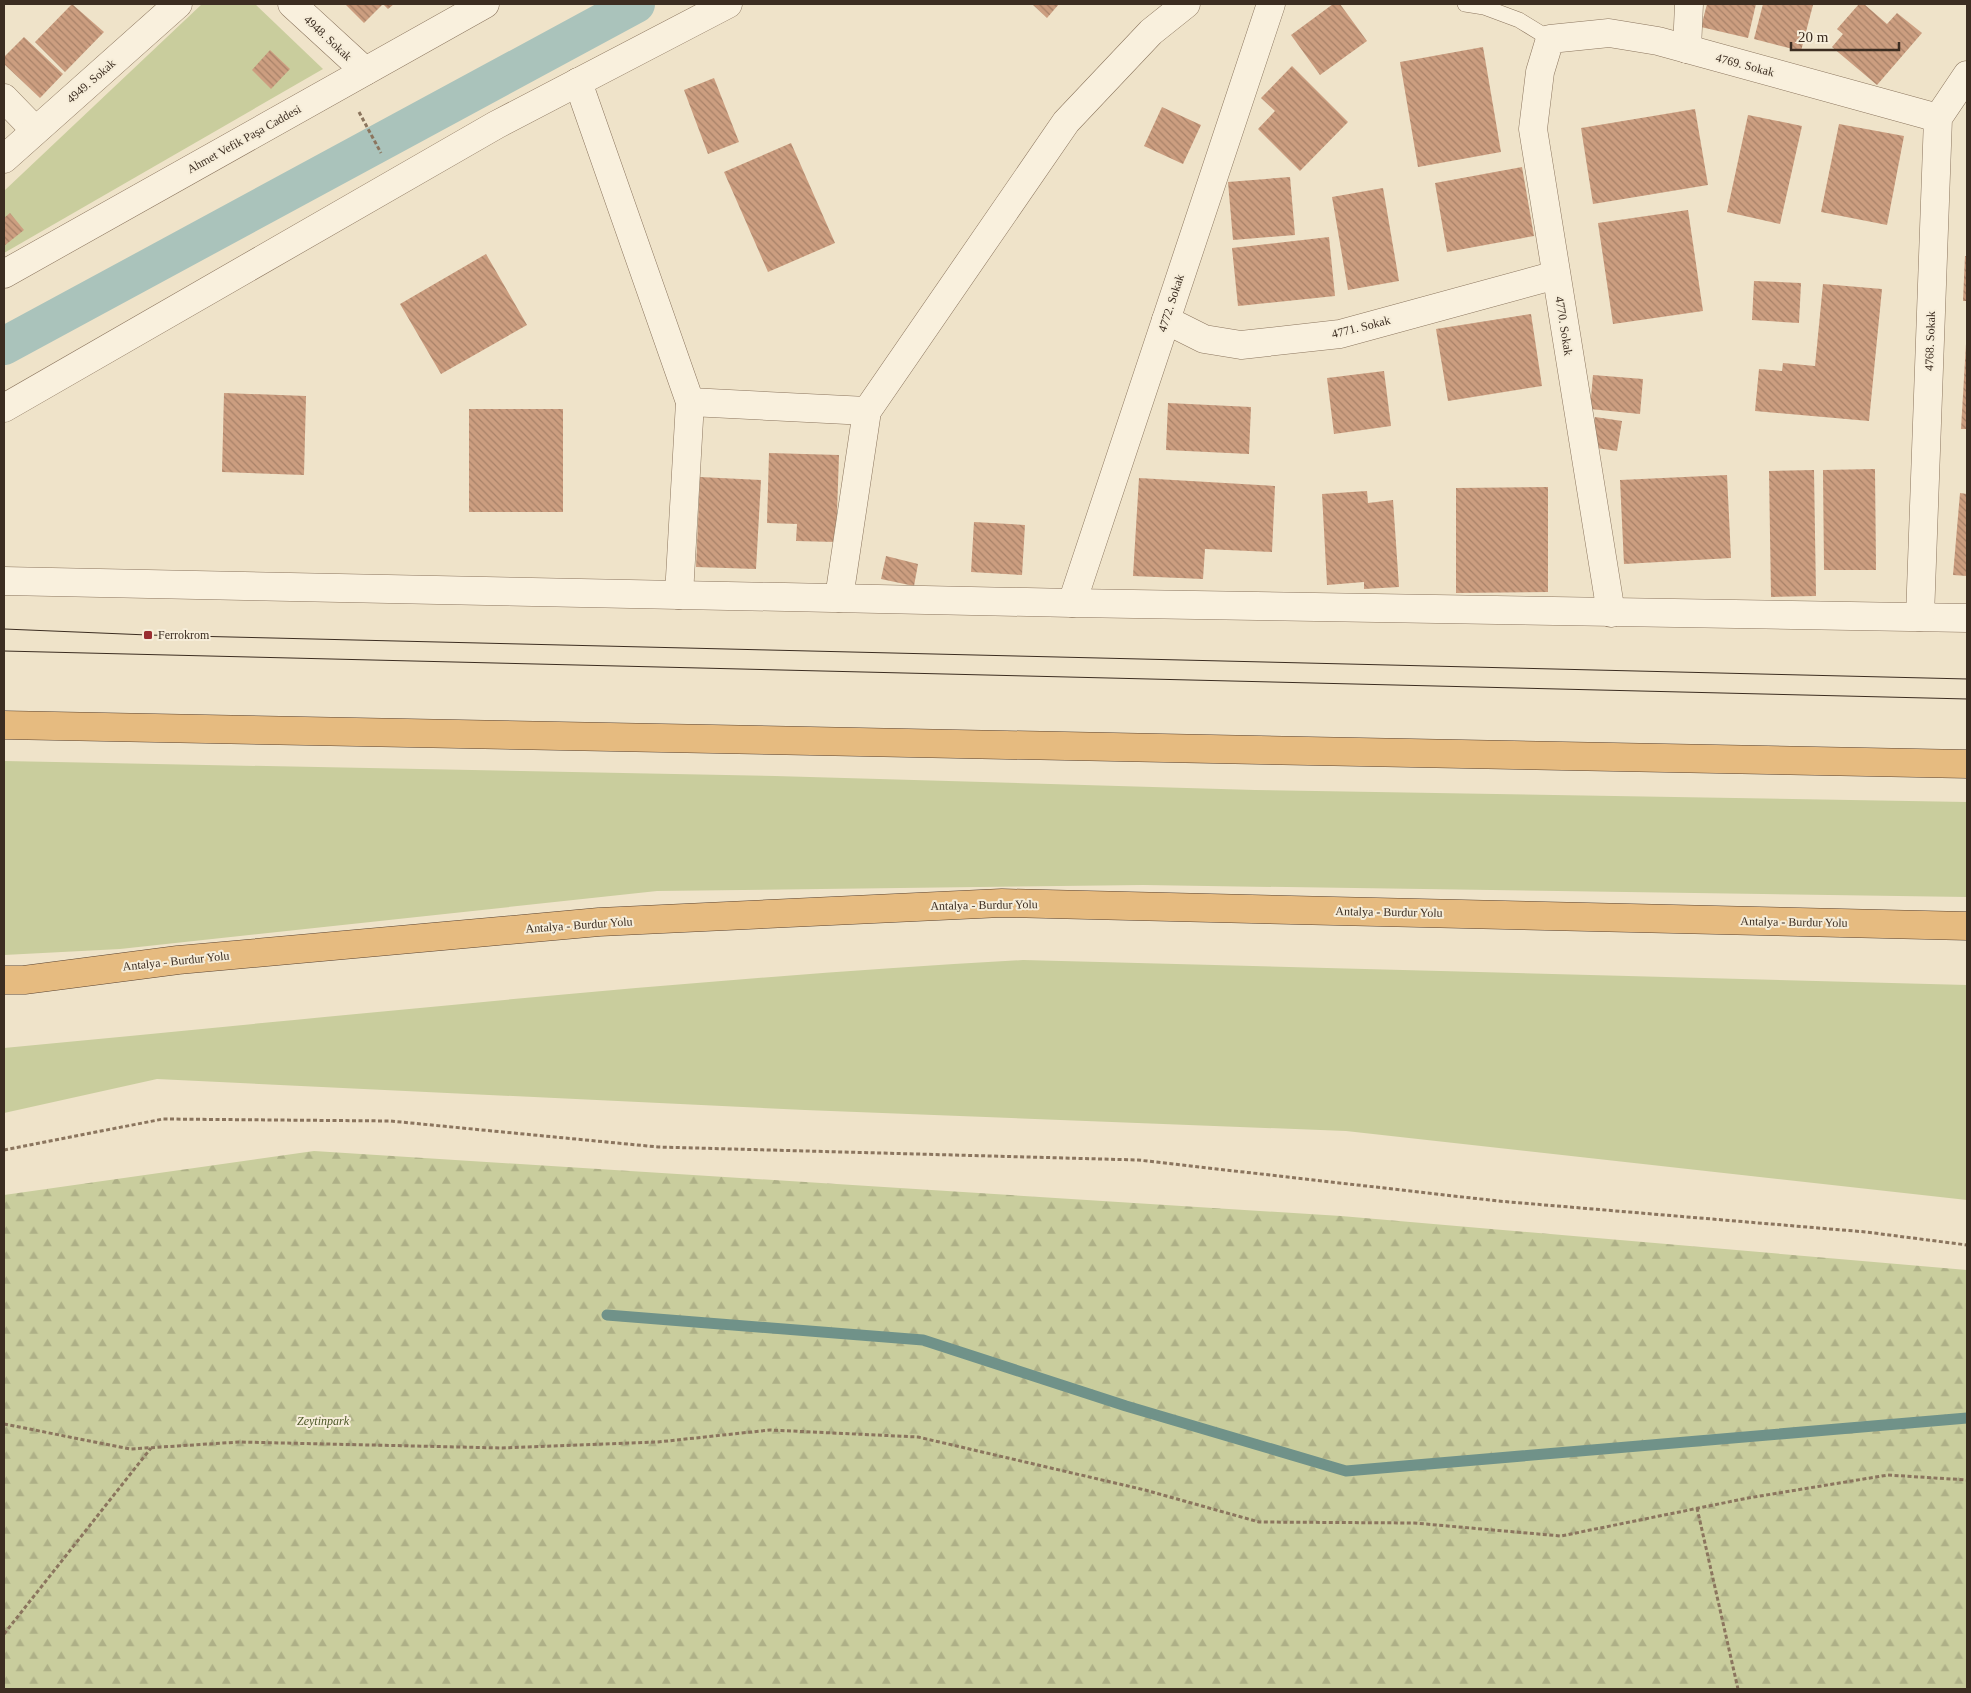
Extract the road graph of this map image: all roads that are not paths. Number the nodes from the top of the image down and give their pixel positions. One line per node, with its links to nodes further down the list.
1 (178, 4): 16 (street, 4949. Sokak)
2 (292, 4): 11 (street, 4948. Sokak)
3 (485, 4): 11 (street, Ahmet Vefik Paşa Caddesi)
4 (728, 4): 13 (street)
5 (1186, 4): 23 (street)
6 (1271, 4): 20 (street, 4772. Sokak)
7 (1466, 4): 9 (lane)
8 (1689, 4): 10 (street)
9 (1550, 38): 10 (street, 4769. Sokak); 19 (street, 4770. Sokak)
10 (1687, 49): 15 (street, 4769. Sokak)
11 (365, 71): 18 (street, Ahmet Vefik Paşa Caddesi)
12 (1967, 75): 15 (street)
13 (578, 82): 21 (street); 22 (street)
14 (4, 98): 16 (street)
15 (1938, 118): 29 (street, 4768. Sokak)
16 (35, 130): 17 (street, 4949. Sokak)
17 (4, 159)
18 (4, 274)
19 (1556, 275): 20 (street, 4771. Sokak); 28 (street, 4770. Sokak)
20 (1166, 320): 27 (street, 4772. Sokak)
21 (690, 402): 23 (street); 25 (street)
22 (4, 408)
23 (867, 411): 26 (street)
24 (4, 581): 25 (street)
25 (679, 595): 26 (street)
26 (839, 598): 27 (street)
27 (1072, 604): 28 (street)
28 (1611, 613): 29 (street)
29 (1920, 617): 30 (street)
30 (1967, 618)
31 (4, 725): 32 (highway)
32 (1967, 764)
33 (1967, 926): 34 (highway, Antalya - Burdur Yolu)
34 (10, 982)

